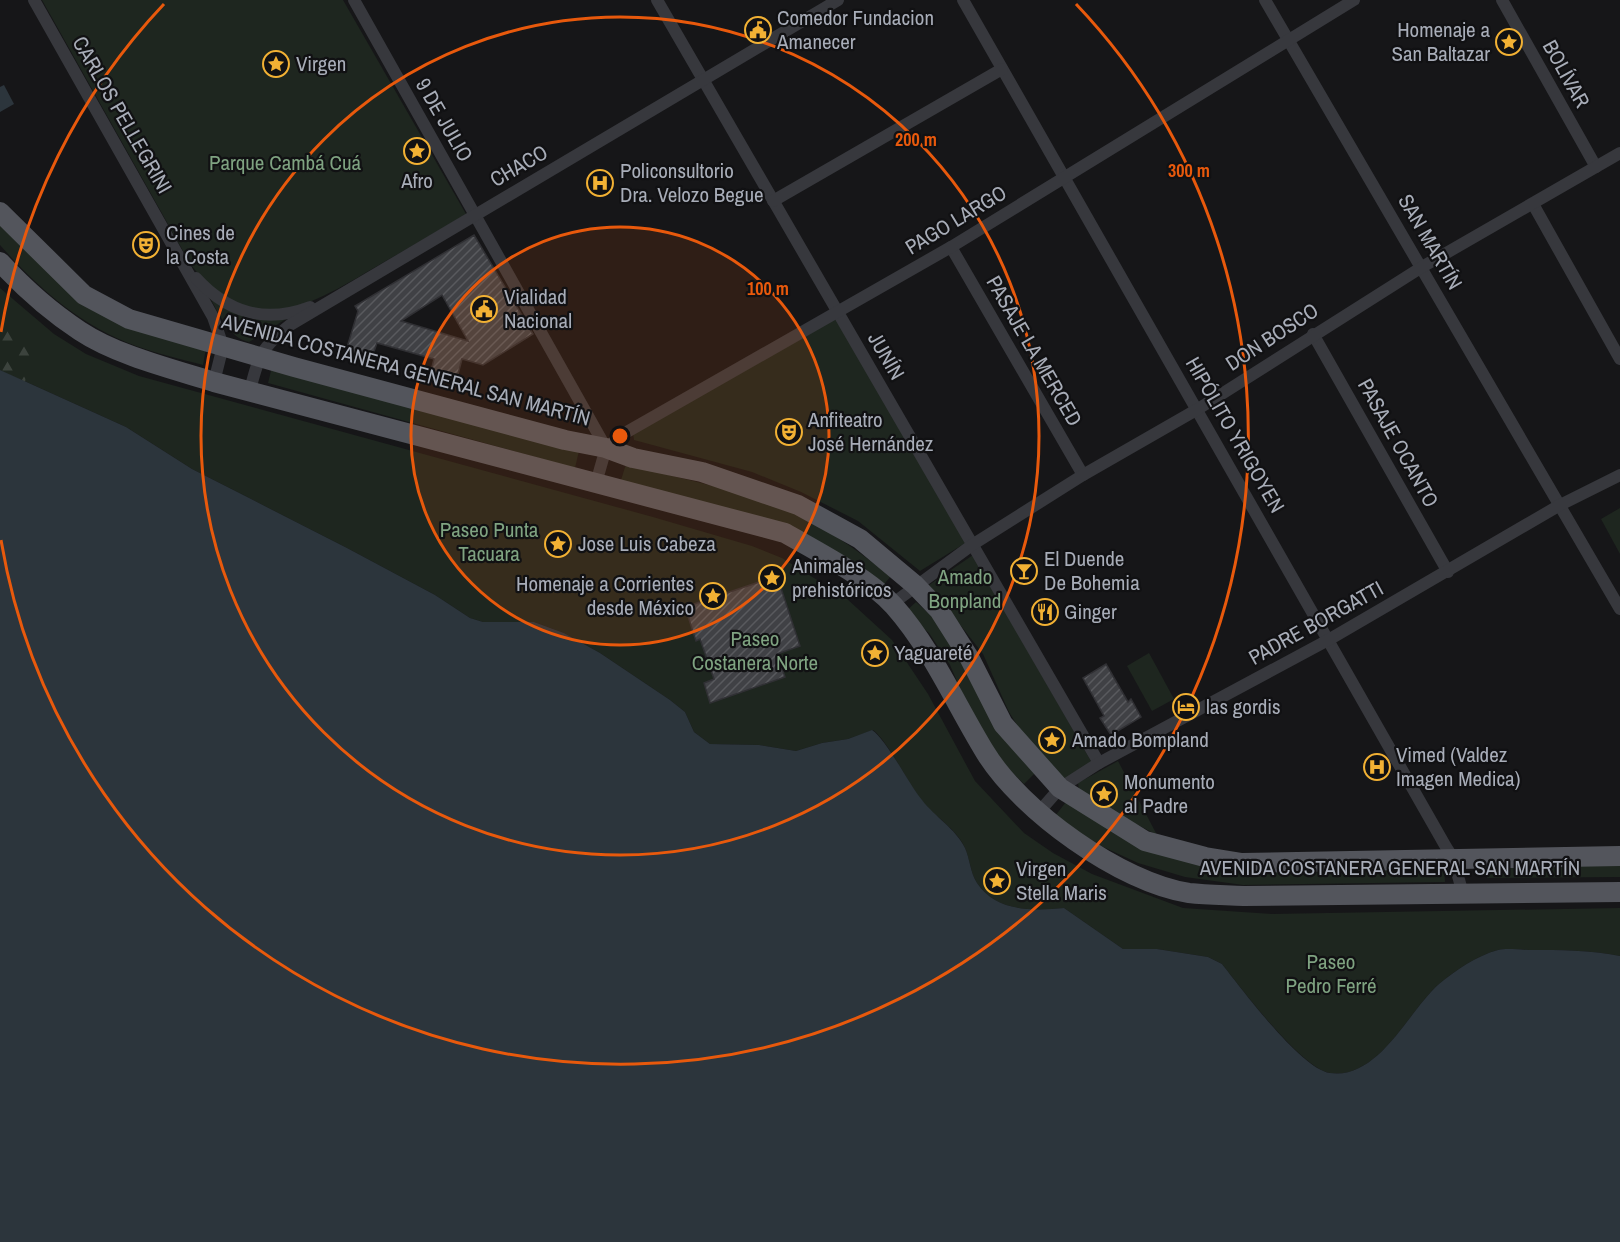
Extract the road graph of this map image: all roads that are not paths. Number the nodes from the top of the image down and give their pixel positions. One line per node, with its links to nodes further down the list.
1 (34, 0): 21 (street, CARLOS PELLEGRINI)
2 (354, 0): 18 (street, 9 DE JULIO)
3 (657, 0): 11 (street, JUNÍN)
4 (838, 0): 11 (street, CHACO)
5 (963, 0): 10 (street, HIPÓLITO YRIGOYEN)
6 (1265, 0): 9 (street, SAN MARTÍN)
7 (1354, 0): 9 (street, PAGO LARGO)
8 (1502, 0): 13 (street, BOLÍVAR)
9 (1288, 39): 14 (street, PAGO LARGO); 22 (street, SAN MARTÍN)
10 (1002, 69): 14 (street, HIPÓLITO YRIGOYEN); 15 (street)
11 (703, 81): 15 (street, JUNÍN); 18 (street, CHACO)
12 (1620, 153): 13 (street, DON BOSCO)
13 (1596, 167): 16 (street, DON BOSCO)
14 (1065, 178): 19 (street, PAGO LARGO); 31 (street, HIPÓLITO YRIGOYEN)
15 (772, 201): 24 (street, JUNÍN)
16 (1533, 204): 22 (street, DON BOSCO); 28 (street)
17 (0, 212): 26 (main road, AVENIDA COSTANERA GENERAL SAN MARTÍN)
18 (476, 214): 23 (street, CHACO); 32 (street, 9 DE JULIO)
19 (951, 247): 24 (street, PAGO LARGO); 33 (street, PASAJE LA MERCED)
20 (0, 262): 29 (main road, AVENIDA COSTANERA GENERAL SAN MARTÍN)
21 (185, 266): 23 (street); 26 (street, CARLOS PELLEGRINI)
22 (1422, 267): 25 (street, DON BOSCO); 36 (street, SAN MARTÍN)
23 (338, 296): 27 (street, CHACO)
24 (837, 311): 32 (street, PAGO LARGO); 37 (street, JUNÍN)
25 (1313, 334): 31 (street, DON BOSCO); 38 (street, PASAJE OCANTO)
26 (223, 346): 27 (main road, AVENIDA COSTANERA GENERAL SAN MARTÍN); 29 (street)
27 (258, 356): 30 (street, CHACO); 32 (main road, AVENIDA COSTANERA GENERAL SAN MARTÍN)
28 (1620, 359)
29 (214, 382): 30 (main road, AVENIDA COSTANERA GENERAL SAN MARTÍN)
30 (250, 390): 35 (main road, AVENIDA COSTANERA GENERAL SAN MARTÍN)
31 (1198, 409): 33 (street, DON BOSCO); 42 (street, HIPÓLITO YRIGOYEN)
32 (606, 448): 35 (street); 39 (main road, AVENIDA COSTANERA GENERAL SAN MARTÍN)
33 (1083, 475): 37 (street, DON BOSCO)
34 (1620, 475): 36 (street, PADRE BORGATTI)
35 (596, 483): 40 (main road, AVENIDA COSTANERA GENERAL SAN MARTÍN)
36 (1560, 505): 38 (street, PADRE BORGATTI); 41 (street, SAN MARTÍN)
37 (972, 545): 39 (street, DON BOSCO); 43 (street, JUNÍN)
38 (1448, 572): 42 (street, PADRE BORGATTI)
39 (915, 585): 40 (street, DON BOSCO); 44 (main road, AVENIDA COSTANERA GENERAL SAN MARTÍN)
40 (892, 604): 45 (main road, AVENIDA COSTANERA GENERAL SAN MARTÍN)
41 (1620, 609)
42 (1330, 639): 43 (street, PADRE BORGATTI); 47 (street, HIPÓLITO YRIGOYEN)
43 (1099, 763): 44 (street, PADRE BORGATTI)
44 (1060, 788): 45 (street, PADRE BORGATTI); 47 (main road, AVENIDA COSTANERA GENERAL SAN MARTÍN)
45 (1038, 813): 49 (main road, AVENIDA COSTANERA GENERAL SAN MARTÍN)
46 (1620, 856): 47 (main road, AVENIDA COSTANERA GENERAL SAN MARTÍN)
47 (1453, 858): 49 (street, HIPÓLITO YRIGOYEN)
48 (1620, 892): 49 (main road, AVENIDA COSTANERA GENERAL SAN MARTÍN)
49 (1463, 894)

